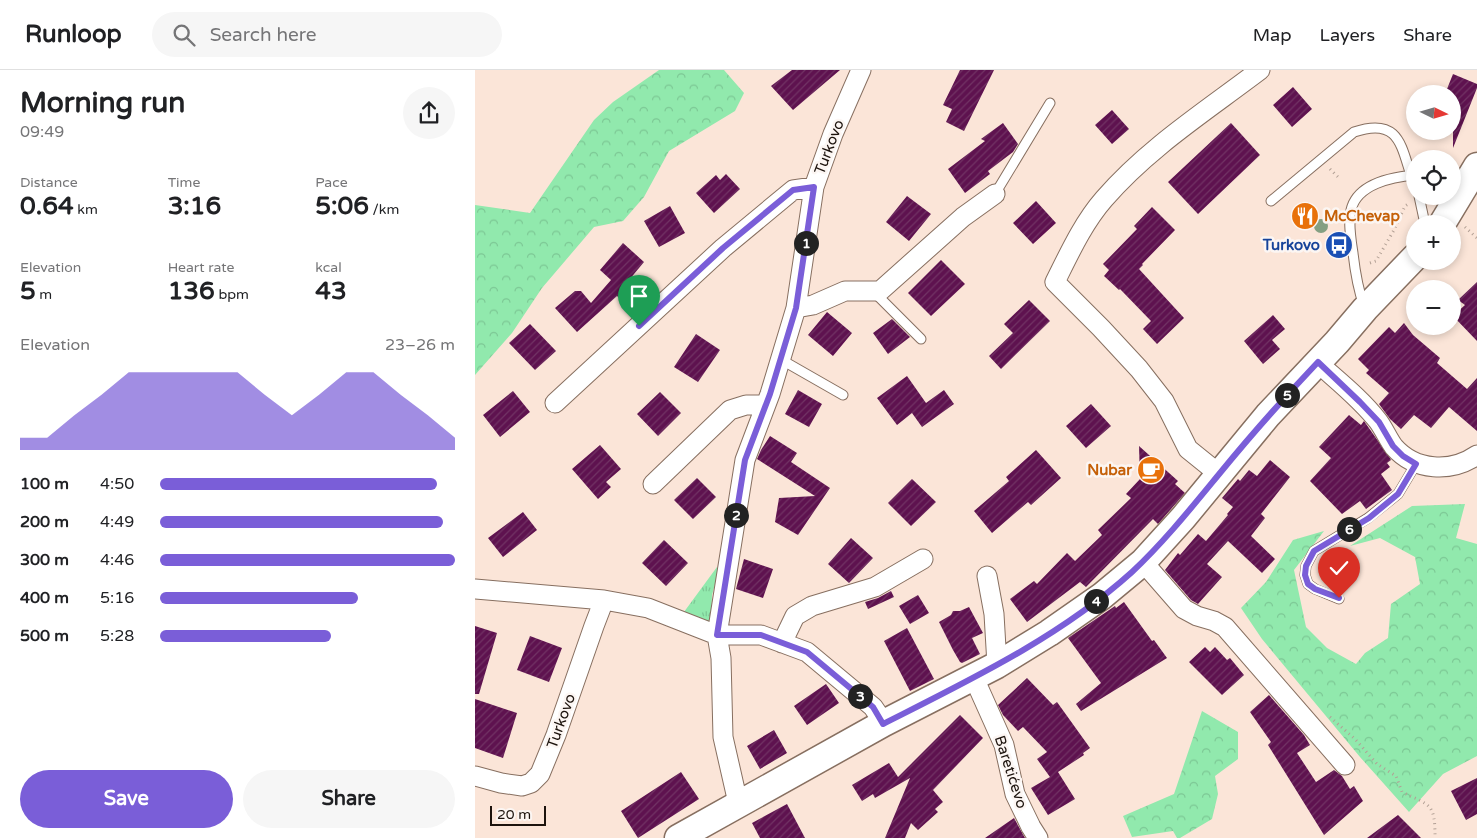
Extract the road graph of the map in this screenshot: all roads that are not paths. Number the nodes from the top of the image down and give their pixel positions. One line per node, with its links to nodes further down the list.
1 (861, 70): 7 (street, Turkovo)
2 (1260, 70): 23 (street)
3 (1050, 103): 8 (lane)
4 (1406, 158): 9 (lane)
5 (1469, 172): 10 (main road)
6 (1406, 177): 14 (lane)
7 (814, 187): 13 (street, Turkovo); 19 (street)
8 (995, 194): 12 (street)
9 (1271, 201)
10 (1454, 215)
11 (1406, 266): 14 (main road)
12 (873, 291): 13 (street); 15 (lane)
13 (796, 308): 16 (street, Turkovo)
14 (1365, 309): 17 (main road)
15 (921, 339)
16 (780, 360): 18 (lane); 20 (street, Turkovo)
17 (1318, 362): 22 (street); 23 (main road)
18 (843, 395)
19 (555, 403)
20 (765, 406): 24 (street); 31 (street, Turkovo)
21 (1477, 455): 22 (street)
22 (1416, 464): 29 (lane)
23 (1219, 474): 26 (main road)
24 (653, 484)
25 (923, 558): 32 (street)
26 (1143, 562): 33 (main road); 36 (street)
27 (987, 576): 33 (street)
28 (475, 589): 30 (street)
29 (1339, 598)
30 (605, 600): 31 (street); 37 (street, Turkovo)
31 (717, 635): 32 (street); 38 (street, Turkovo)
32 (782, 643): 35 (street)
33 (997, 665): 34 (main road)
34 (973, 678): 35 (main road); 40 (street, Baretićevo)
35 (883, 724): 38 (main road)
36 (1345, 765)
37 (475, 776)
38 (738, 803): 39 (main road)
39 (678, 838)
40 (1038, 838)

